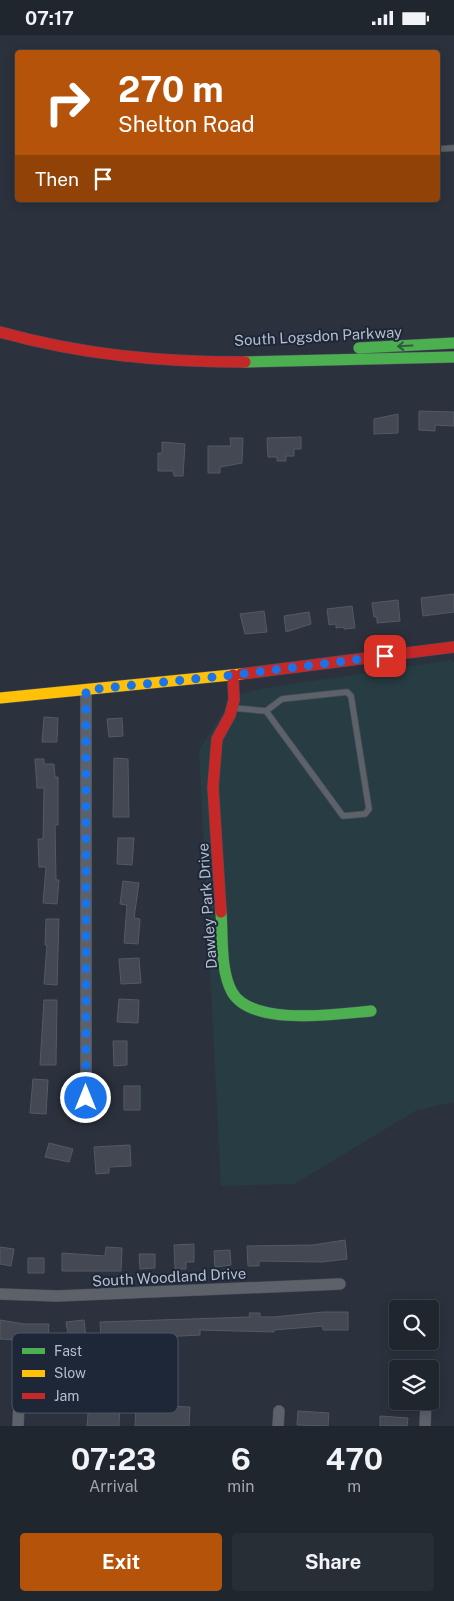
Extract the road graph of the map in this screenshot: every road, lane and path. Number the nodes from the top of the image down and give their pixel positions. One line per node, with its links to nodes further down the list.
1 (454, 148): 2 (lane)
2 (440, 149)
3 (0, 332): 6 (street, South Logsdon Parkway)
4 (454, 343): 6 (street, South Logsdon Parkway, one-way to 6)
5 (454, 357): 6 (street, South Logsdon Parkway)
6 (183, 361)
7 (454, 647): 8 (street)
8 (233, 675): 9 (street); 11 (street, Dawley Park Drive)
9 (86, 690): 10 (street); 14 (street)
10 (0, 698)
11 (233, 708): 12 (lane); 13 (street, Dawley Park Drive)
12 (266, 711): 12 (lane)
13 (371, 1011)
14 (86, 1098)
15 (340, 1284): 16 (street, South Woodland Drive)
16 (0, 1294)
17 (426, 1410): 22 (street)
18 (279, 1411): 21 (street)
19 (19, 1413): 20 (street)
20 (18, 1426)
21 (278, 1426)
22 (425, 1426)

